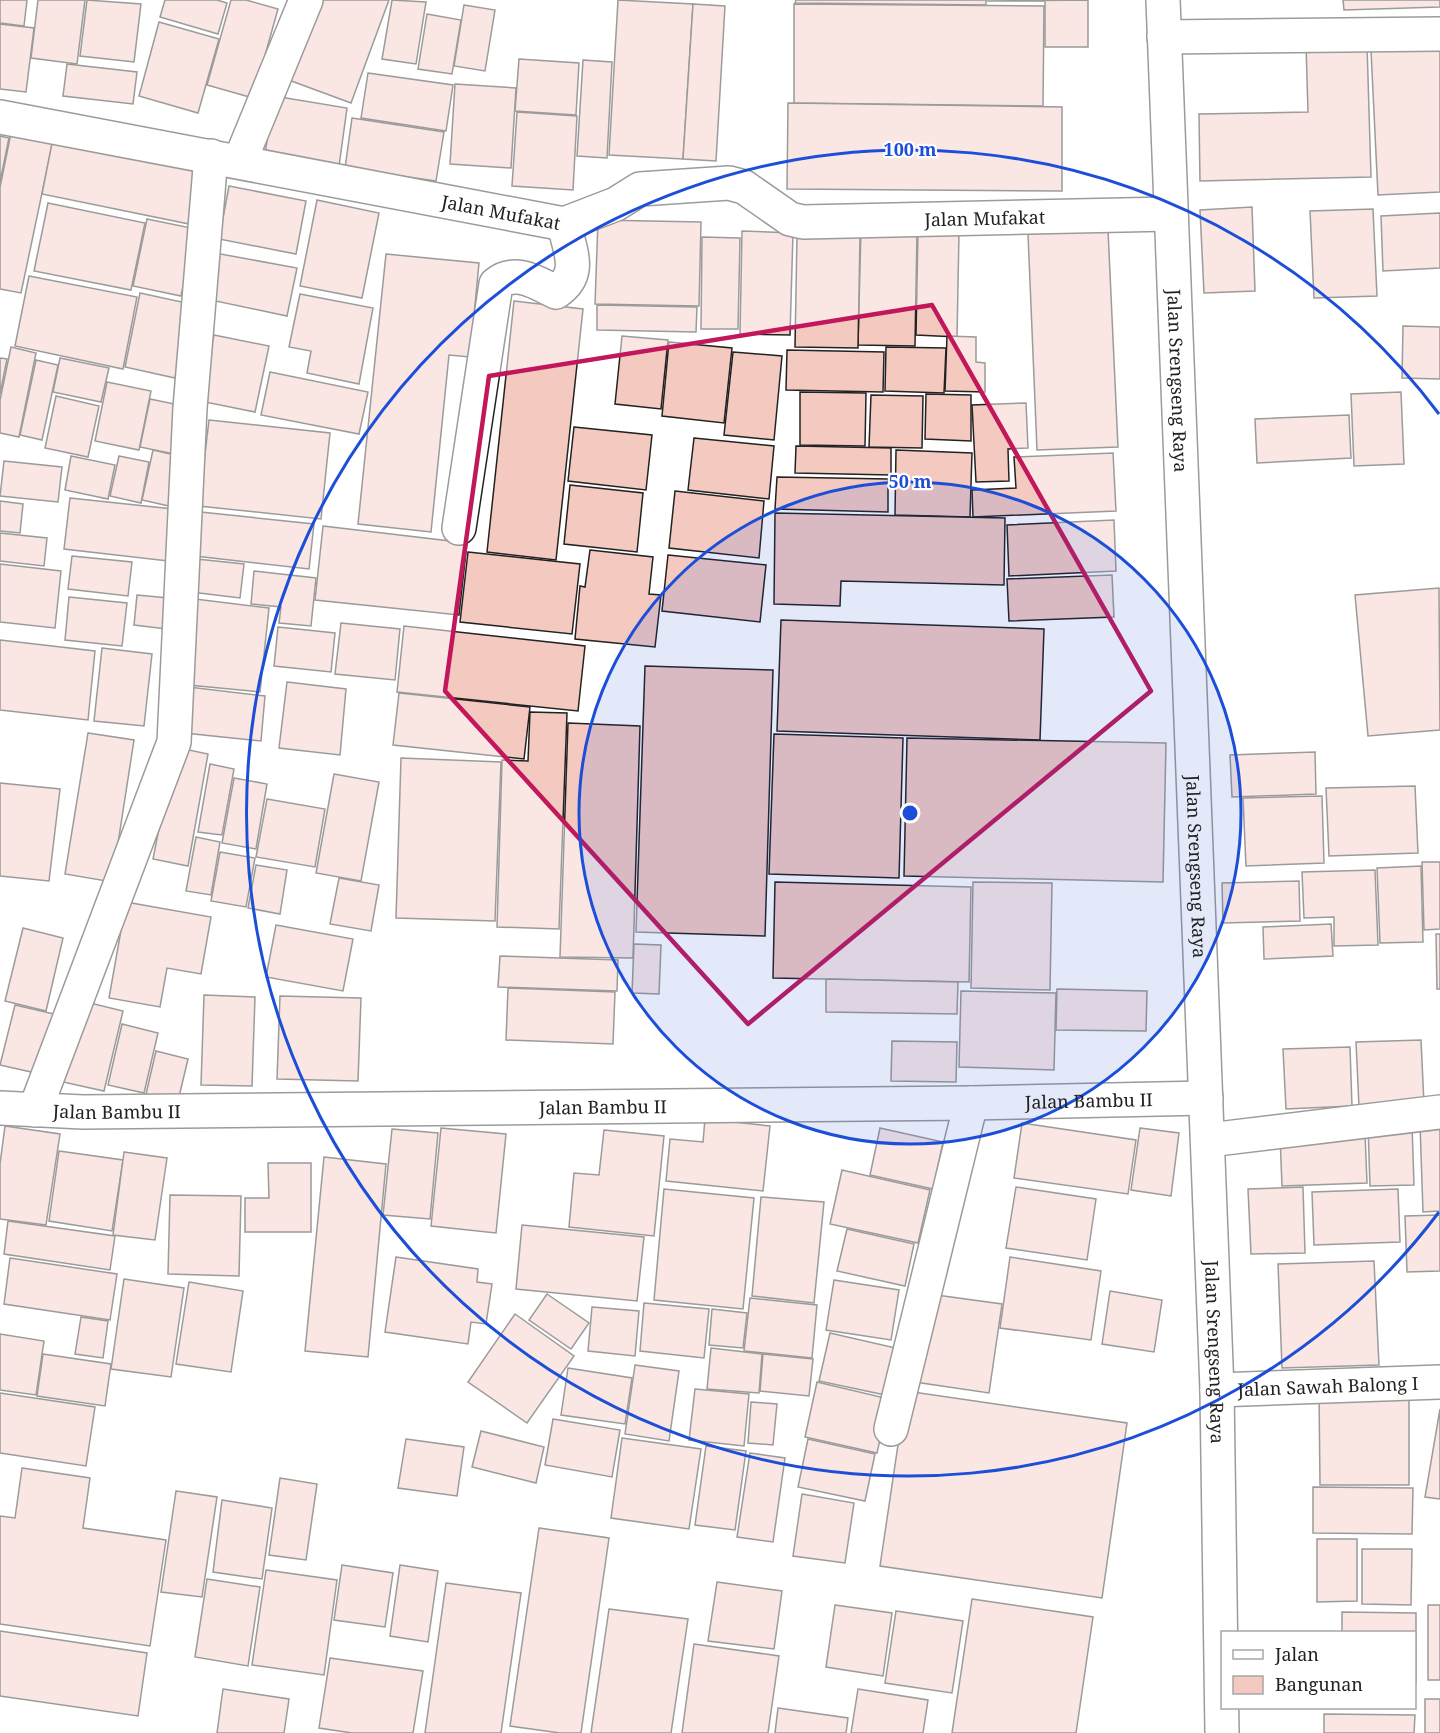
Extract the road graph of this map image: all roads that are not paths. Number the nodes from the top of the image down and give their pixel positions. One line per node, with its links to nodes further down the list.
1 (306, 0): 6 (street)
2 (1164, 0): 4 (street, Jalan Srengseng Raya)
3 (1440, 34): 4 (street)
4 (1164, 37): 7 (street, Jalan Srengseng Raya)
5 (0, 117): 6 (street, Jalan Mufakat)
6 (226, 158): 8 (street, Jalan Mufakat); 12 (street)
7 (1170, 214): 8 (street, Jalan Mufakat); 10 (street, Jalan Srengseng Raya)
8 (564, 224): 9 (street)
9 (459, 528)
10 (1206, 1098): 11 (street, Jalan Bambu II); 15 (street, Jalan Srengseng Raya)
11 (971, 1103): 12 (street, Jalan Bambu II); 18 (street)
12 (35, 1110): 13 (street, Jalan Bambu II)
13 (1, 1112)
14 (1440, 1112): 15 (street)
15 (1209, 1140): 17 (street, Jalan Srengseng Raya)
16 (1440, 1382): 17 (street, Jalan Sawah Balong I)
17 (1217, 1390): 19 (street, Jalan Srengseng Raya)
18 (891, 1429)
19 (1221, 1664)
20 (1222, 1709): 21 (street, Jalan Srengseng Raya)
21 (1222, 1733)

